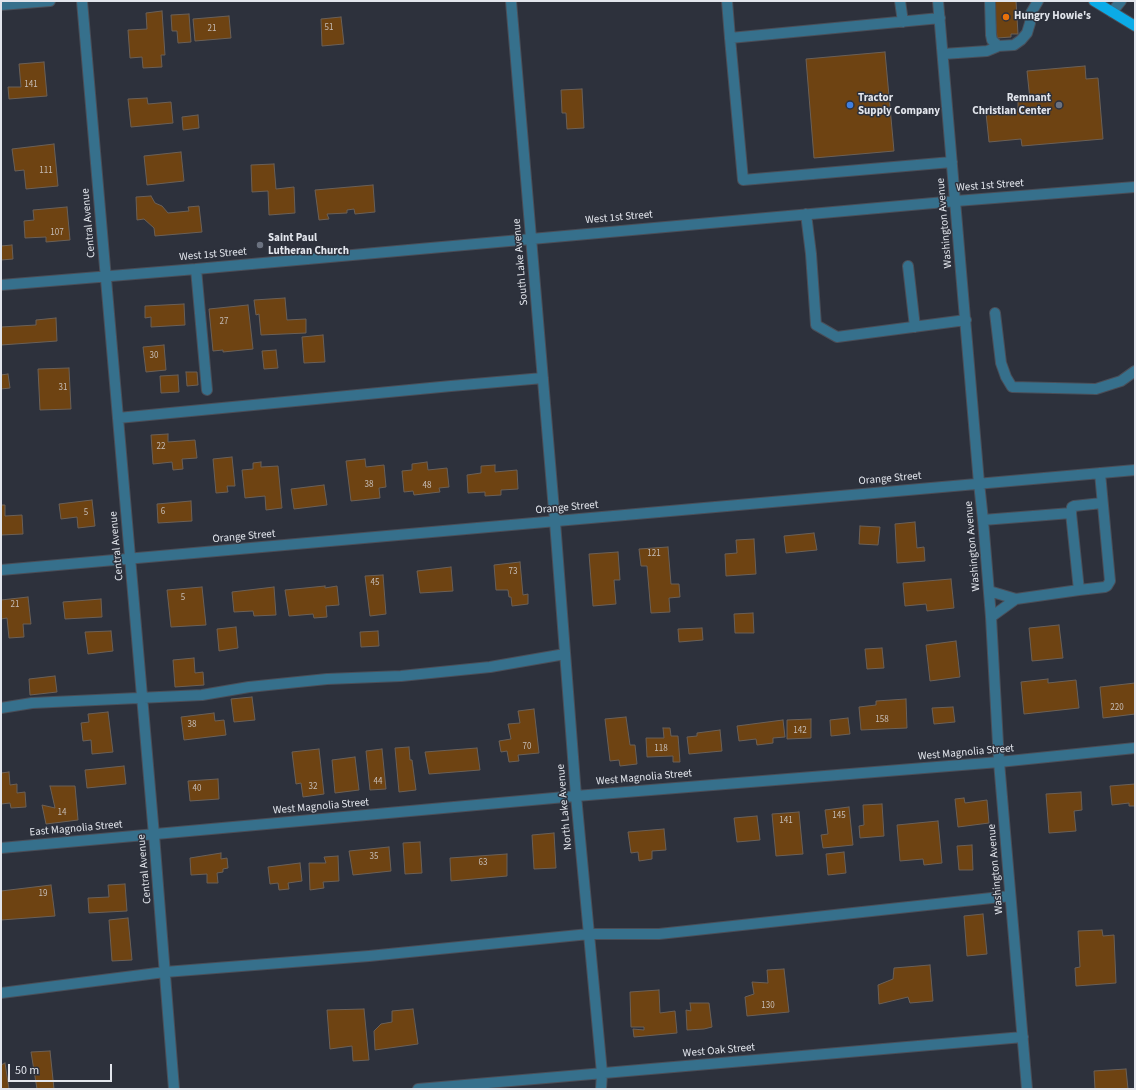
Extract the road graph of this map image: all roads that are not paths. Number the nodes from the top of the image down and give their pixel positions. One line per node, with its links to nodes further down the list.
1 (50, 1): 11 (street)
2 (82, 1): 26 (street, Central Avenue)
3 (511, 1): 23 (street, South Lake Avenue)
4 (727, 1): 16 (street)
5 (900, 1): 14 (street)
6 (938, 1): 13 (street, Washington Avenue)
7 (990, 1): 17 (street)
8 (1038, 1): 17 (street)
9 (1094, 1): 12 (main road)
10 (1122, 1): 12 (street)
11 (1, 5)
12 (1112, 12): 15 (main road)
13 (940, 18): 14 (street); 18 (street, Washington Avenue)
14 (903, 22): 16 (street)
15 (1135, 26)
16 (730, 38): 19 (street)
17 (1000, 46): 18 (street)
18 (943, 54): 19 (street, Washington Avenue)
19 (952, 162): 21 (street, Washington Avenue)
20 (1135, 187): 21 (street, West 1st Street)
21 (956, 201): 22 (street, West 1st Street); 29 (street, Washington Avenue)
22 (806, 214): 23 (street, West 1st Street); 30 (street)
23 (531, 238): 25 (street, West 1st Street); 32 (street, South Lake Avenue)
24 (908, 266): 30 (street)
25 (196, 269): 26 (street, West 1st Street); 33 (street)
26 (106, 277): 27 (street, West 1st Street); 34 (street, Central Avenue)
27 (1, 285)
28 (995, 313): 31 (street)
29 (966, 320): 30 (street); 37 (street, Washington Avenue)
30 (915, 327)
31 (1135, 370)
32 (543, 378): 34 (street); 41 (street, South Lake Avenue)
33 (207, 390)
34 (118, 418): 42 (street, Central Avenue)
35 (1135, 470): 36 (street, Orange Street)
36 (1100, 473): 37 (street, Orange Street); 38 (street)
37 (979, 483): 40 (street, Washington Avenue); 41 (street, Orange Street)
38 (1102, 503): 39 (street); 44 (street)
39 (1071, 512): 40 (street); 44 (street)
40 (983, 520): 45 (street, Washington Avenue)
41 (555, 522): 42 (street, Orange Street); 48 (street, North Lake Avenue)
42 (130, 560): 43 (street, Orange Street); 49 (street, Central Avenue)
43 (1, 570)
44 (1079, 590): 46 (street)
45 (989, 591): 46 (street); 47 (street, Washington Avenue)
46 (1016, 599): 47 (street)
47 (991, 617): 52 (street, Washington Avenue)
48 (565, 654): 49 (street); 53 (street, North Lake Avenue)
49 (142, 698): 50 (street); 54 (street, Central Avenue)
50 (1, 708)
51 (1135, 748): 52 (street, West Magnolia Street)
52 (999, 762): 53 (street, West Magnolia Street); 56 (street, Washington Avenue)
53 (576, 796): 54 (street, West Magnolia Street); 57 (street, North Lake Avenue)
54 (154, 835): 55 (street, East Magnolia Street); 58 (street, Central Avenue)
55 (1, 848)
56 (1010, 896): 57 (street); 60 (street, Washington Avenue)
57 (589, 934): 58 (street); 61 (street, North Lake Avenue)
58 (165, 972): 59 (street); 62 (street, Central Avenue)
59 (1, 993)
60 (1023, 1037): 61 (street, West Oak Street); 65 (street, Washington Avenue)
61 (602, 1073): 63 (street, West Oak Street); 64 (street, North Lake Avenue)
62 (174, 1089)
63 (418, 1089)
64 (601, 1089)
65 (1027, 1089)

